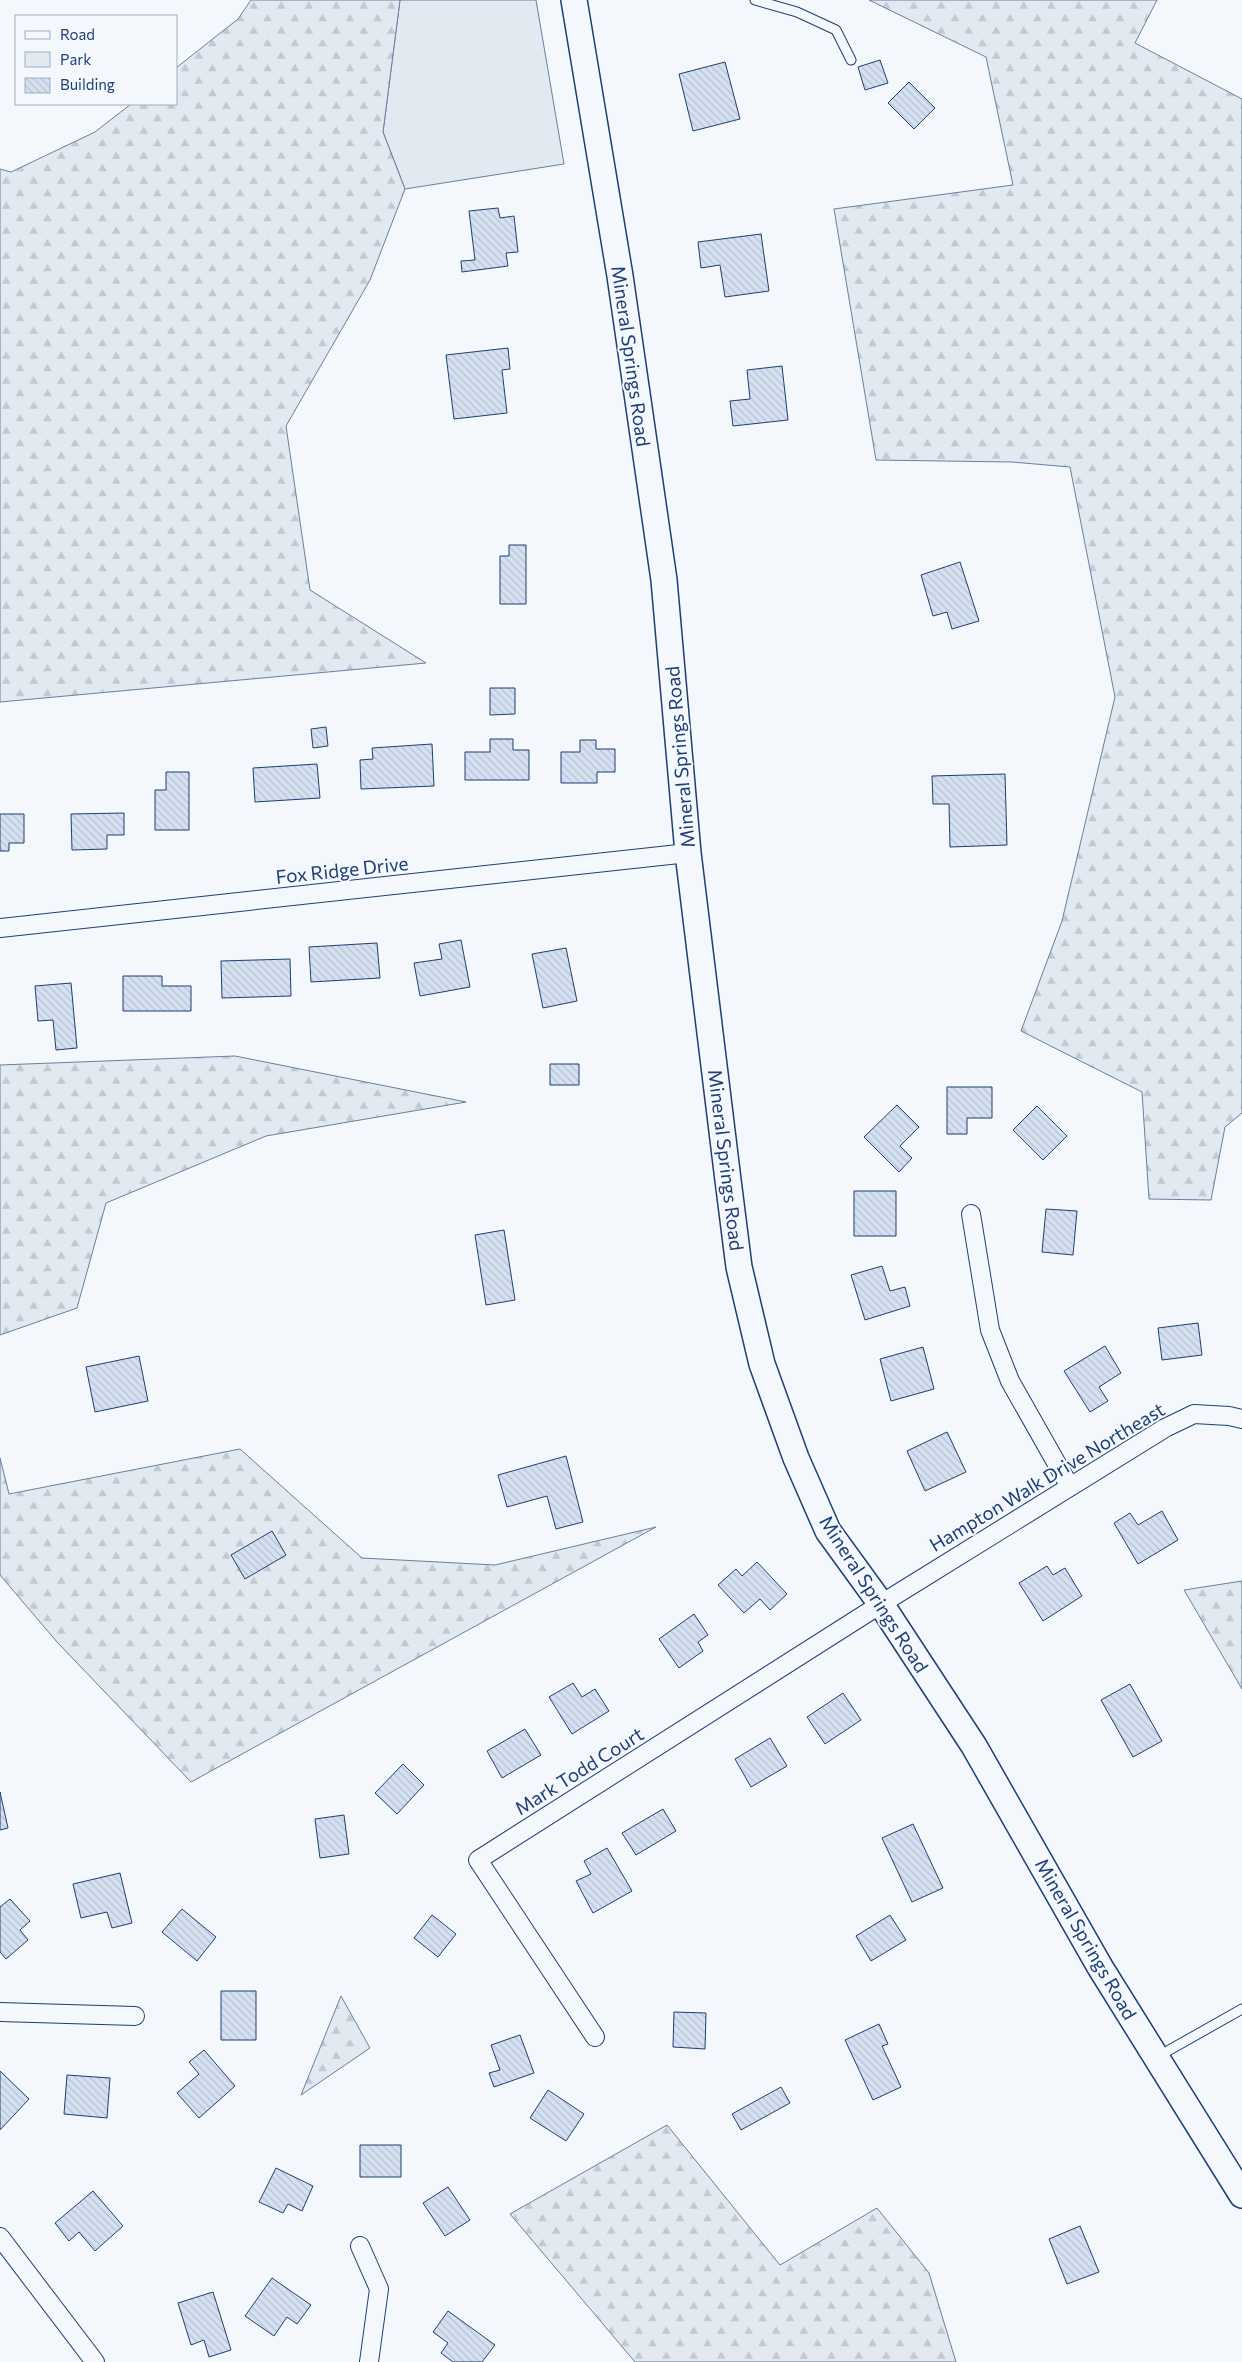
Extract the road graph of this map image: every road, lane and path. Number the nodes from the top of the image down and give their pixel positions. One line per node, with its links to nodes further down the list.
1 (574, 0): 4 (street, Mineral Springs Road)
2 (756, 0): 3 (lane)
3 (851, 60)
4 (688, 853): 5 (street, Fox Ridge Drive); 9 (street, Mineral Springs Road)
5 (0, 928)
6 (971, 1214): 8 (street)
7 (1242, 1419): 8 (street, Hampton Walk Drive Northeast)
8 (1070, 1486): 9 (street, Hampton Walk Drive Northeast)
9 (881, 1604): 13 (street, Mark Todd Court); 14 (street, Mineral Springs Road)
10 (1242, 2009): 14 (lane)
11 (0, 2012): 12 (street)
12 (136, 2016)
13 (595, 2037)
14 (1157, 2057): 15 (street, Mineral Springs Road)
15 (1242, 2195)
16 (0, 2237): 18 (street)
17 (360, 2246): 19 (street)
18 (94, 2362)
19 (368, 2362)

